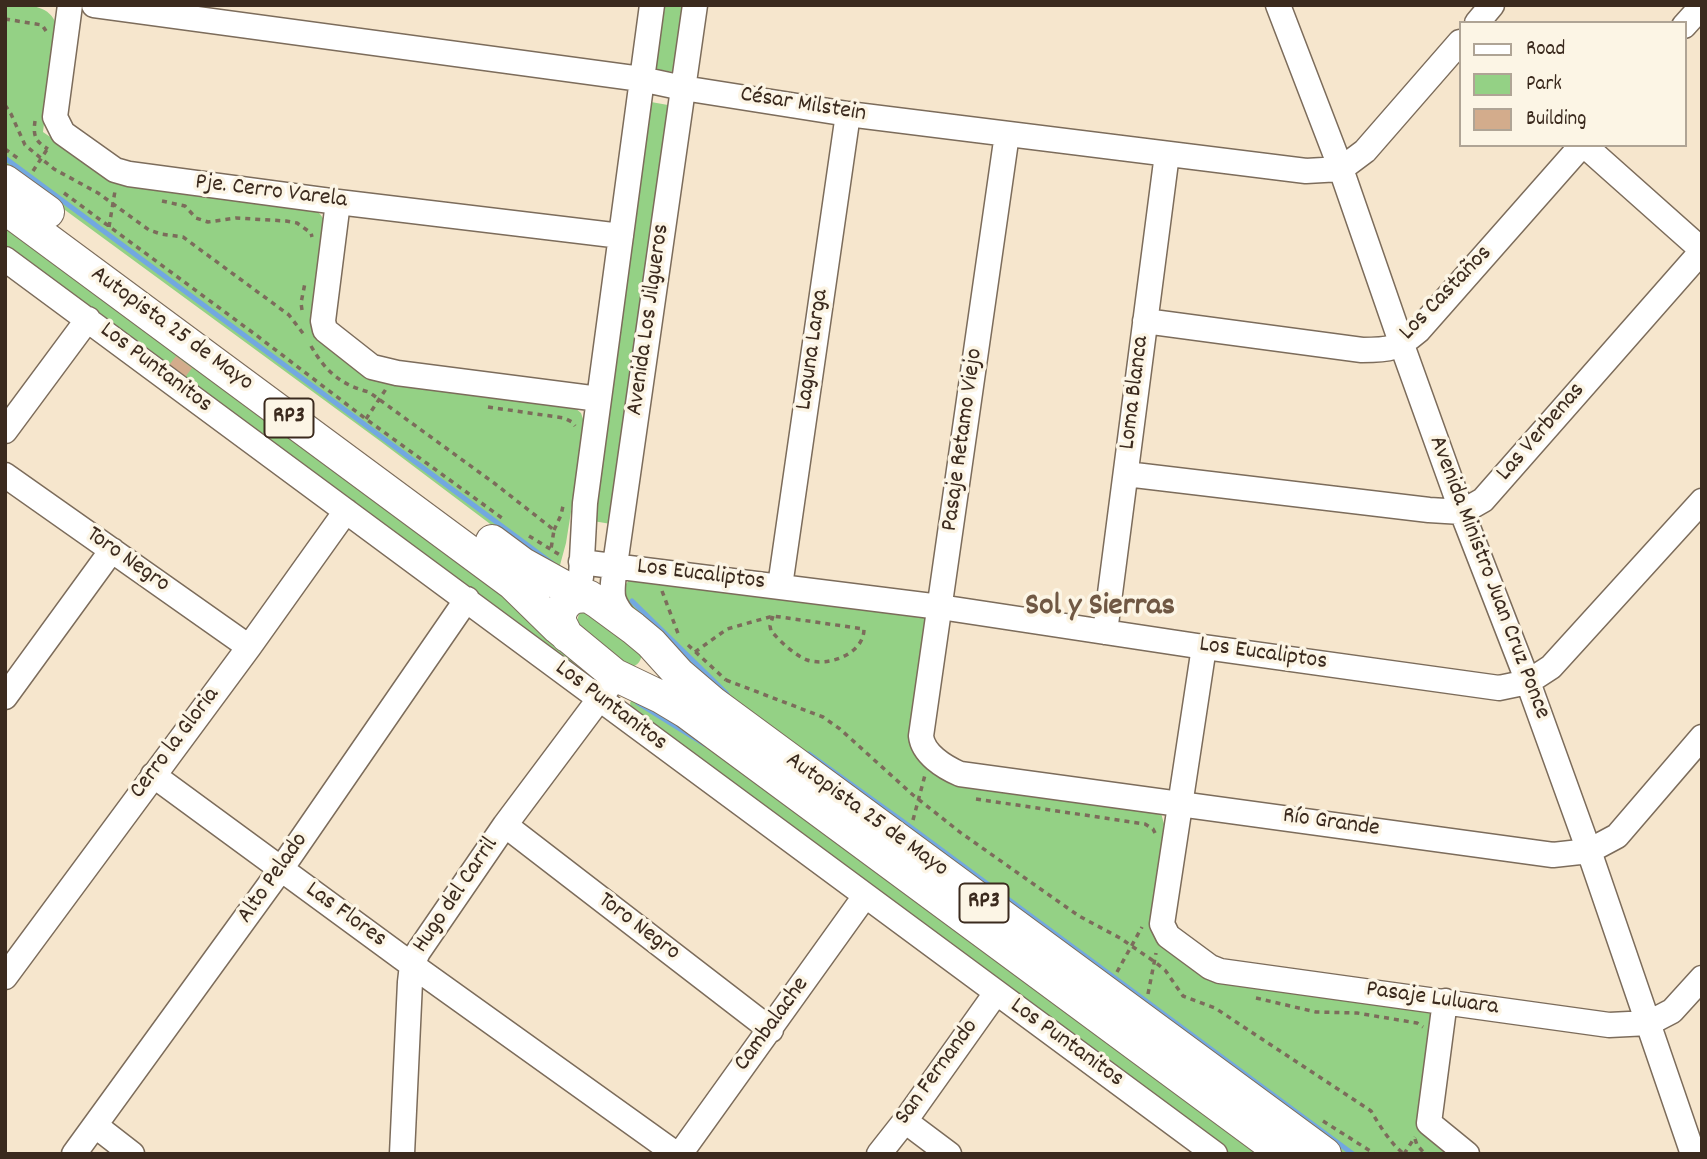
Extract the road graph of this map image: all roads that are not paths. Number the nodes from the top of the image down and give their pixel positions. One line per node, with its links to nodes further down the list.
1 (70, 5): 20 (street, Pje. Cerro Varela)
2 (94, 5): 11 (street, César Milstein)
3 (652, 5): 11 (street, Avenida Los Jilgueros)
4 (695, 5): 12 (street, Avenida Los Jilgueros)
5 (1278, 5): 19 (street, Avenida Ministro Juan Cruz Ponce)
6 (1492, 5): 8 (street)
7 (1702, 6): 9 (street)
8 (1479, 21)
9 (1686, 24)
10 (1458, 44): 19 (street)
11 (641, 79): 12 (street, César Milstein); 22 (street, Avenida Los Jilgueros)
12 (683, 88): 13 (street, César Milstein); 37 (street, Avenida Los Jilgueros)
13 (848, 114): 14 (street, César Milstein); 38 (street, Laguna Larga)
14 (1007, 134): 17 (street, César Milstein); 41 (street, Pasaje Retamo Viejo)
15 (1581, 147): 27 (street, Los Castaños)
16 (1585, 147): 23 (street)
17 (1167, 154): 19 (street, César Milstein); 26 (street, Loma Blanca)
18 (18, 169): 39 (main road, Autopista 25 de Mayo / RP3)
19 (1341, 169): 27 (street, Avenida Ministro Juan Cruz Ponce)
20 (338, 202): 22 (street, Pje. Cerro Varela); 28 (street)
21 (5, 208): 43 (main road, Autopista 25 de Mayo / RP3)
22 (621, 236): 28 (street, Avenida Los Jilgueros)
23 (1702, 251): 34 (street, Las Verbenas)
24 (5, 259): 25 (street, Los Puntanitos)
25 (88, 319): 29 (street); 33 (street, Los Puntanitos)
26 (1145, 321): 27 (street, Los Castaños); 30 (street, Loma Blanca)
27 (1402, 345): 34 (street, Avenida Ministro Juan Cruz Ponce)
28 (599, 399): 36 (street, Avenida Los Jilgueros)
29 (5, 431)
30 (1126, 474): 34 (street); 42 (street, Loma Blanca)
31 (5, 475): 35 (street, Toro Negro)
32 (1702, 501): 47 (street, Los Eucaliptos)
33 (346, 511): 40 (street, Los Puntanitos); 45 (street, Cerro la Gloria)
34 (1462, 512): 47 (street, Avenida Ministro Juan Cruz Ponce)
35 (112, 550): 45 (street, Toro Negro); 49 (street)
36 (571, 558): 37 (street, Los Eucaliptos); 39 (street, Avenida Los Jilgueros)
37 (615, 565): 38 (street, Los Eucaliptos); 44 (street, Avenida Los Jilgueros)
38 (780, 586): 41 (street, Los Eucaliptos)
39 (578, 596): 43 (main road); 44 (main road, RP3)
40 (467, 599): 48 (street, Los Puntanitos); 56 (street, Alto Pelado)
41 (940, 607): 42 (street, Los Eucaliptos); 51 (street, Pasaje Retamo Viejo)
42 (1105, 632): 46 (street, Los Eucaliptos)
43 (566, 635): 48 (main road, RP3)
44 (659, 635): 48 (main road); 75 (main road, Autopista 25 de Mayo / RP3)
45 (249, 647): 52 (street, Cerro la Gloria)
46 (1204, 647): 47 (street, Los Eucaliptos); 53 (street)
47 (1528, 682): 55 (street, Avenida Ministro Juan Cruz Ponce)
48 (613, 685): 54 (street, Hugo del Carril); 57 (street, Los Puntanitos); 74 (main road, Autopista 25 de Mayo / RP3)
49 (5, 697)
50 (1702, 737): 55 (street, Río Grande)
51 (926, 750): 53 (street, Río Grande)
52 (153, 775): 56 (street, Las Flores); 59 (street, Cerro la Gloria)
53 (1180, 803): 55 (street, Río Grande); 62 (street, Pasaje Luluara)
54 (505, 825): 58 (street, Hugo del Carril); 64 (street, Toro Negro)
55 (1589, 851): 63 (street, Avenida Ministro Juan Cruz Ponce)
56 (281, 870): 58 (street, Las Flores); 66 (street, Alto Pelado)
57 (865, 896): 61 (street, Los Puntanitos); 64 (street, Cambalache)
58 (412, 965): 69 (street, Hugo del Carril); 70 (street, Las Flores)
59 (5, 977)
60 (1702, 978): 63 (street, Pasaje Luluara)
61 (996, 993): 65 (street, San Fernando); 73 (street, Los Puntanitos)
62 (1445, 1001): 63 (street, Pasaje Luluara); 76 (street)
63 (1649, 1023): 77 (street, Avenida Ministro Juan Cruz Ponce)
64 (771, 1030): 70 (street, Cambalache)
65 (905, 1121): 71 (street, San Fernando); 72 (street)
66 (96, 1126): 67 (street, Alto Pelado); 68 (street)
67 (74, 1154)
68 (132, 1154)
69 (402, 1154)
70 (678, 1154)
71 (879, 1154)
72 (949, 1154)
73 (1215, 1154)
74 (1284, 1154)
75 (1325, 1154)
76 (1468, 1154)
77 (1693, 1154)

